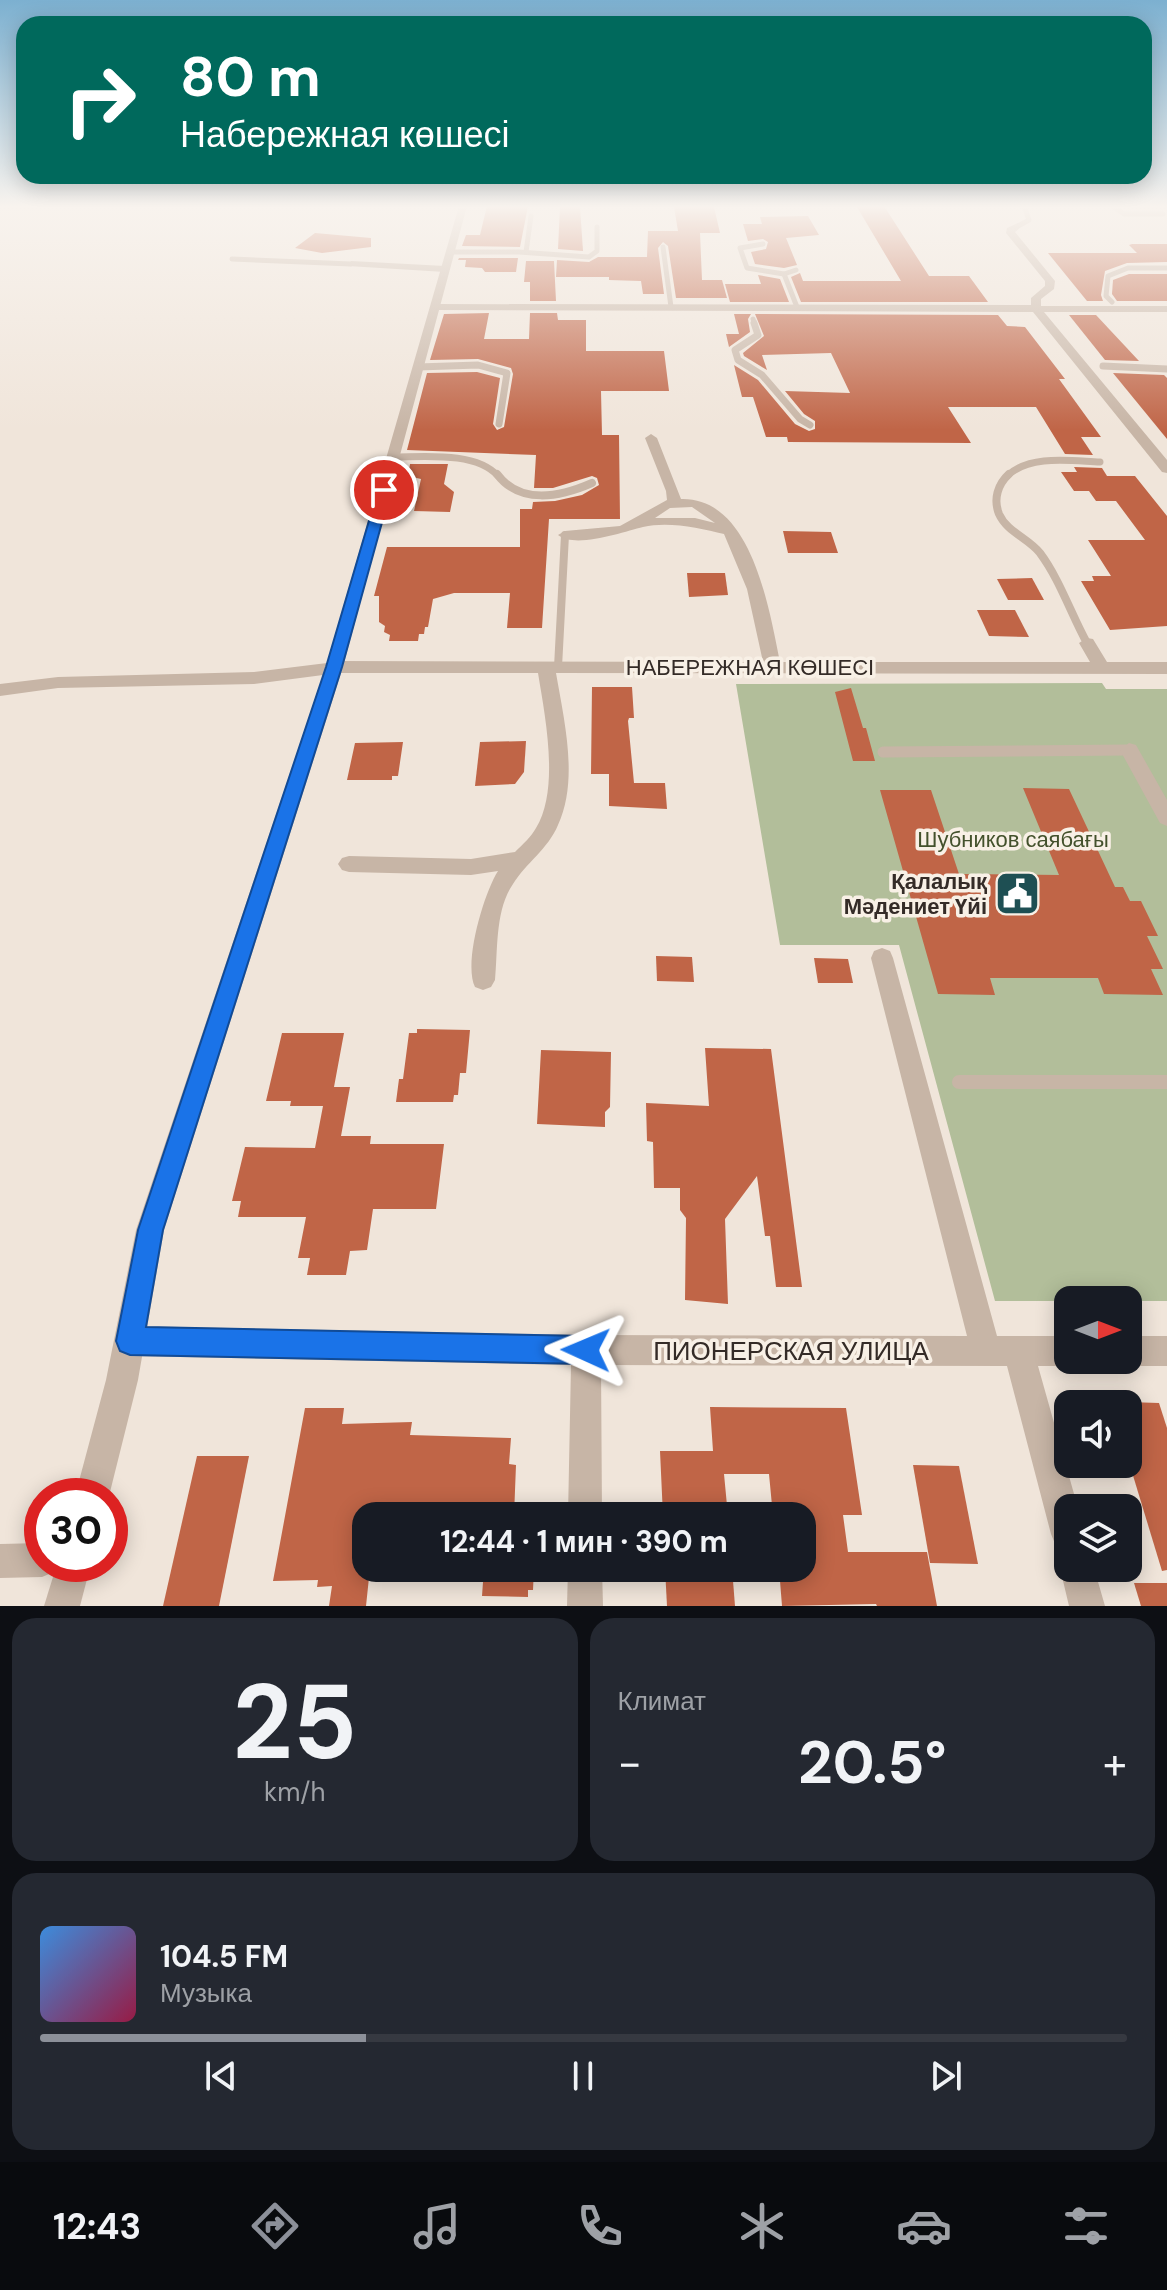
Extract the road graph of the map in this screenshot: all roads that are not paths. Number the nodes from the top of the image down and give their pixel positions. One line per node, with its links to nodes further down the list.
1 (442, 281): 7 (street)
2 (668, 281): 8 (lane)
3 (787, 281): 9 (lane)
4 (1050, 281): 10 (street)
5 (1108, 281): 6 (lane)
6 (1115, 305): 10 (street); 11 (street)
7 (435, 307): 8 (street); 14 (street)
8 (671, 307): 12 (street)
9 (797, 307): 10 (street); 12 (street)
10 (1036, 309): 15 (street)
11 (1167, 309)
12 (752, 313): 18 (lane)
13 (1103, 366): 15 (street); 16 (lane)
14 (418, 367): 17 (lane); 20 (street)
15 (1084, 367): 22 (street)
16 (1167, 369)
17 (499, 424)
18 (810, 425)
19 (651, 438): 24 (street)
20 (393, 457): 23 (lane); 29 (street)
21 (1100, 462): 28 (lane)
22 (1167, 469)
23 (592, 483)
24 (674, 503): 25 (street); 26 (street)
25 (640, 523): 26 (street); 27 (street)
26 (729, 531): 31 (street)
27 (565, 535): 30 (lane)
28 (1087, 643): 32 (street)
29 (334, 667): 30 (street, НАБЕРЕЖНАЯ КӨШЕСІ); 34 (street, НАБЕРЕЖНАЯ КӨШЕСІ); 44 (street)
30 (552, 667): 31 (street, НАБЕРЕЖНАЯ КӨШЕСІ); 38 (street)
31 (773, 668): 32 (street, НАБЕРЕЖНАЯ КӨШЕСІ)
32 (1102, 668): 33 (street, НАБЕРЕЖНАЯ КӨШЕСІ)
33 (1167, 668)
34 (0, 690)
35 (1129, 750): 36 (lane); 37 (street)
36 (883, 752)
37 (1167, 818)
38 (520, 859): 39 (street); 41 (street)
39 (349, 864)
40 (882, 958): 49 (street)
41 (483, 980)
42 (959, 1082): 43 (lane)
43 (1167, 1082)
44 (130, 1341): 45 (street, ПИОНЕРСКАЯ УЛИЦА); 51 (street)
45 (586, 1350): 49 (street, ПИОНЕРСКАЯ УЛИЦА); 53 (street)
46 (1054, 1351): 50 (street, ПИОНЕРСКАЯ УЛИЦА)
47 (1142, 1351): 48 (street)
48 (1167, 1351)
49 (986, 1352): 50 (street, ПИОНЕРСКАЯ УЛИЦА)
50 (1019, 1352): 52 (street)
51 (96, 1478)
52 (1057, 1494)
53 (585, 1502)
54 (24, 1560): 55 (street)
55 (0, 1561)
56 (69, 1582): 59 (street)
57 (585, 1582): 60 (street)
58 (1081, 1582): 61 (street)
59 (62, 1606)
60 (585, 1606)
61 (1087, 1606)

